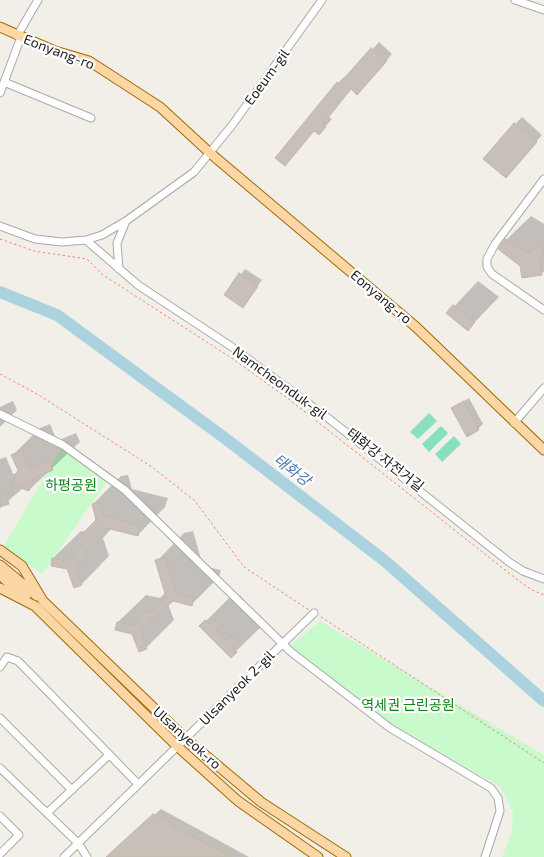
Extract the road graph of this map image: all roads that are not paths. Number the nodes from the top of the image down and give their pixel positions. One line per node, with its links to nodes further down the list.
1 (38, 0): 6 (street)
2 (322, 0): 10 (street, Eoeum-gil)
3 (515, 0): 4 (street)
4 (544, 10)
5 (0, 26): 6 (main road, Eonyang-ro)
6 (19, 37): 7 (street); 10 (main road, Eonyang-ro)
7 (4, 82): 8 (street); 9 (street)
8 (0, 93)
9 (91, 118)
10 (210, 154): 12 (street); 19 (main road, Eonyang-ro)
11 (544, 179): 16 (street)
12 (126, 221): 14 (street); 15 (street)
13 (0, 226): 14 (street)
14 (86, 240): 15 (street, Namcheonduk-gil)
15 (119, 269): 24 (street, Namcheonduk-gil)
16 (544, 310)
17 (544, 388): 19 (street)
18 (0, 414): 28 (street)
19 (514, 423): 20 (main road, Eonyang-ro)
20 (544, 450)
21 (0, 550): 26 (main road, Ulsanyeok-ro)
22 (0, 564): 26 (main road, Ulsanyeok-ro)
23 (0, 575): 26 (main road, Ulsanyeok-ro)
24 (544, 578)
25 (0, 588): 26 (main road, Ulsanyeok-ro)
26 (39, 604): 31 (main road, Ulsanyeok-ro); 32 (main road, Ulsanyeok-ro)
27 (314, 613): 28 (street, Ulsanyeok 2-gil)
28 (283, 644): 31 (street, Ulsanyeok 2-gil); 45 (street)
29 (0, 667): 33 (street)
30 (0, 718): 36 (street)
31 (186, 740): 32 (street, Ulsanyeok 2-gil); 44 (main road, Ulsanyeok-ro)
32 (178, 747): 35 (street, Ulsanyeok 2-gil); 43 (main road, Ulsanyeok-ro)
33 (110, 755): 35 (street); 36 (street)
34 (0, 768): 37 (street)
35 (138, 784): 39 (street, Ulsanyeok 2-gil)
36 (72, 790): 37 (street)
37 (47, 813): 39 (street)
38 (0, 816): 40 (street)
39 (78, 843): 41 (street, Ulsanyeok 2-gil); 42 (street)
40 (0, 854)
41 (64, 857)
42 (87, 857)
43 (318, 857)
44 (346, 857)
45 (485, 857)

